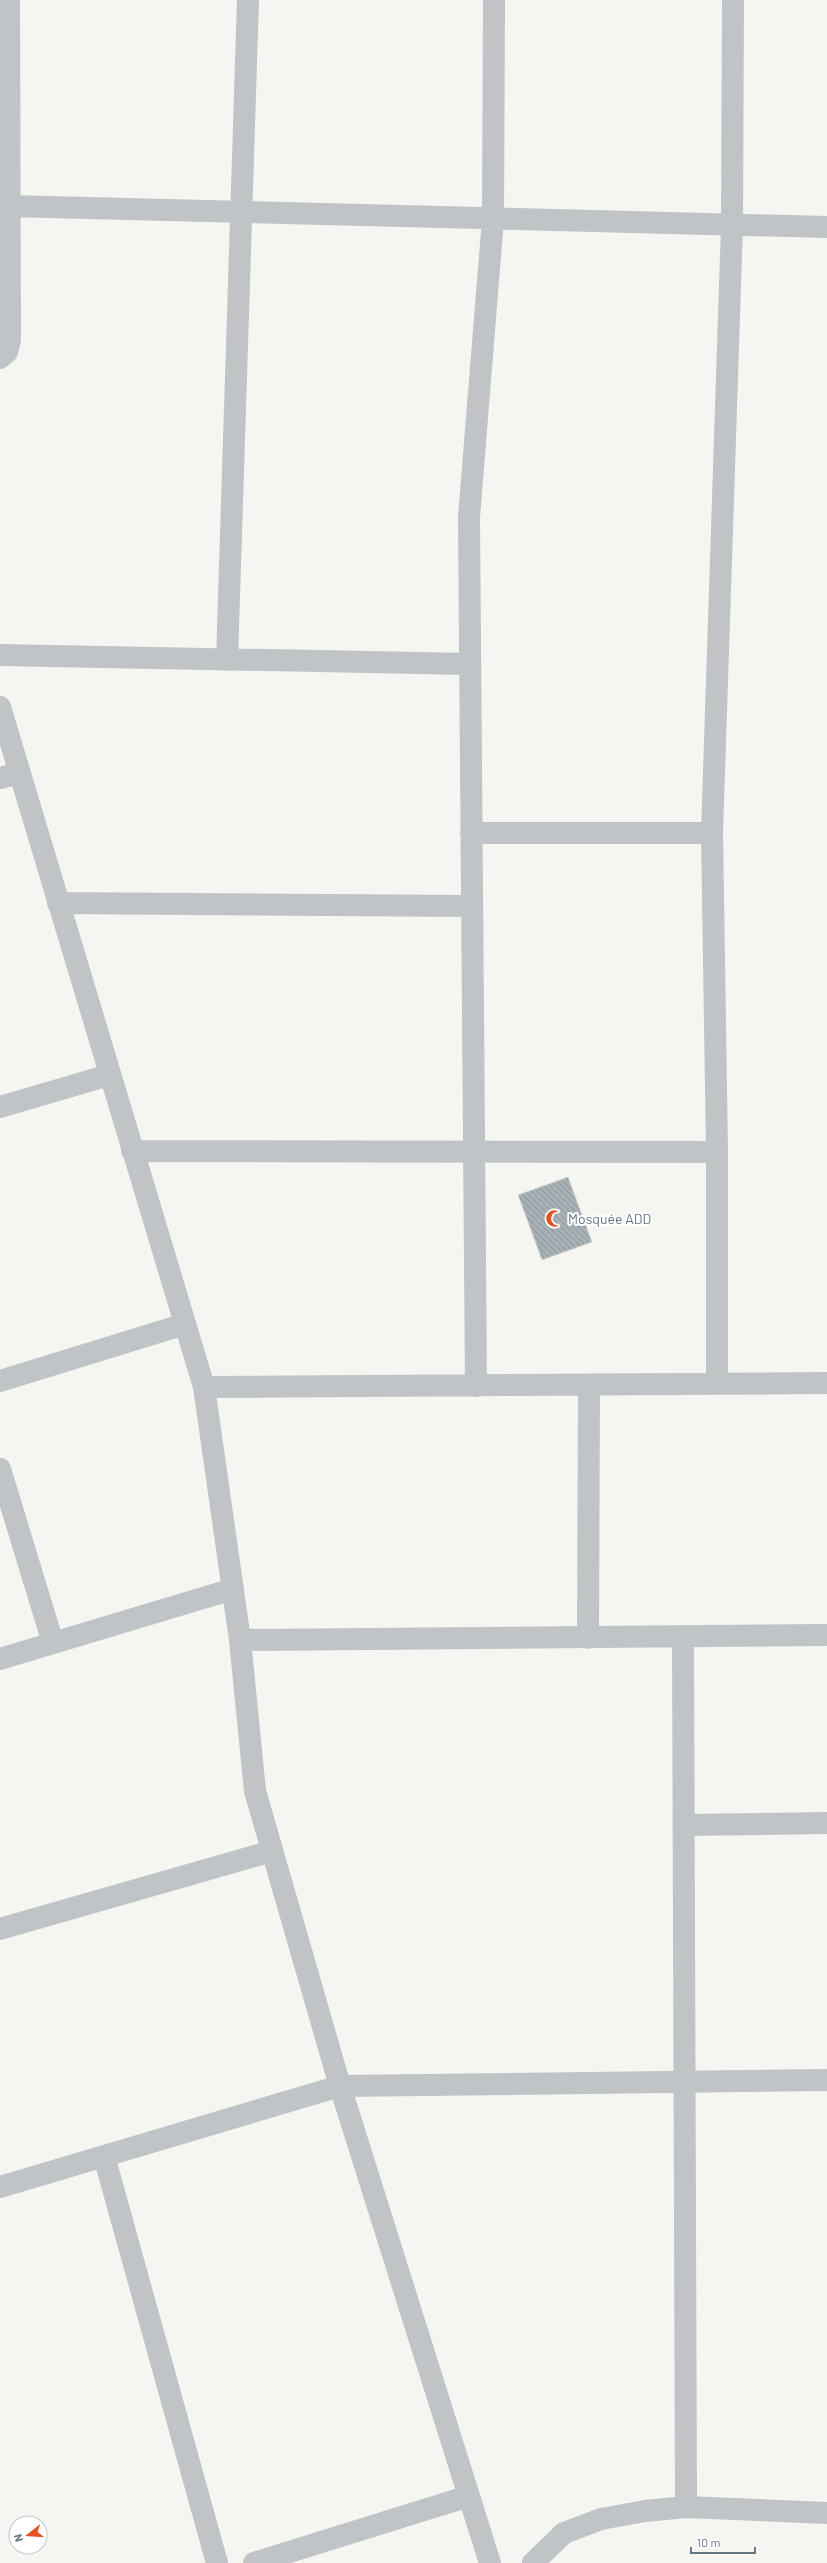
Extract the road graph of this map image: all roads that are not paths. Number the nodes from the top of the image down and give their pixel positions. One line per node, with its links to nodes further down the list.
1 (9, 0): 5 (street)
2 (248, 0): 6 (street)
3 (494, 0): 7 (street)
4 (733, 0): 8 (street)
5 (10, 206): 6 (street); 10 (street)
6 (241, 212): 7 (street); 12 (street)
7 (493, 219): 8 (street); 13 (street)
8 (732, 225): 9 (street); 17 (street)
9 (827, 227)
10 (0, 358)
11 (0, 655): 12 (street)
12 (227, 660): 13 (street)
13 (470, 664): 16 (street)
14 (0, 708): 15 (street)
15 (10, 775): 18 (street)
16 (471, 833): 17 (street); 19 (street)
17 (712, 833): 24 (street)
18 (58, 903): 19 (street); 20 (street)
19 (472, 906): 23 (street)
20 (109, 1074): 21 (street); 22 (street)
21 (0, 1107)
22 (132, 1151): 23 (street); 25 (street)
23 (474, 1152): 24 (street); 30 (street)
24 (717, 1152): 28 (street)
25 (185, 1324): 26 (street); 31 (street)
26 (0, 1381)
27 (827, 1383): 28 (street)
28 (717, 1384): 29 (street)
29 (590, 1385): 30 (street); 36 (street)
30 (476, 1386): 31 (street)
31 (204, 1387): 33 (street)
32 (0, 1469): 38 (street)
33 (233, 1589): 37 (street); 38 (street)
34 (827, 1635): 35 (street)
35 (683, 1637): 36 (street); 41 (street)
36 (588, 1638): 37 (street)
37 (240, 1640): 42 (street)
38 (53, 1643): 39 (street)
39 (0, 1659)
40 (827, 1824): 41 (street)
41 (684, 1825): 45 (street)
42 (272, 1851): 43 (street); 46 (street)
43 (0, 1929)
44 (827, 2080): 45 (street)
45 (684, 2082): 46 (street); 50 (street)
46 (340, 2086): 47 (street); 49 (street)
47 (104, 2156): 48 (street); 52 (street)
48 (0, 2187)
49 (468, 2496): 53 (street); 54 (street)
50 (686, 2508): 51 (street); 55 (street)
51 (827, 2513)
52 (217, 2563)
53 (254, 2563)
54 (490, 2563)
55 (533, 2563)

